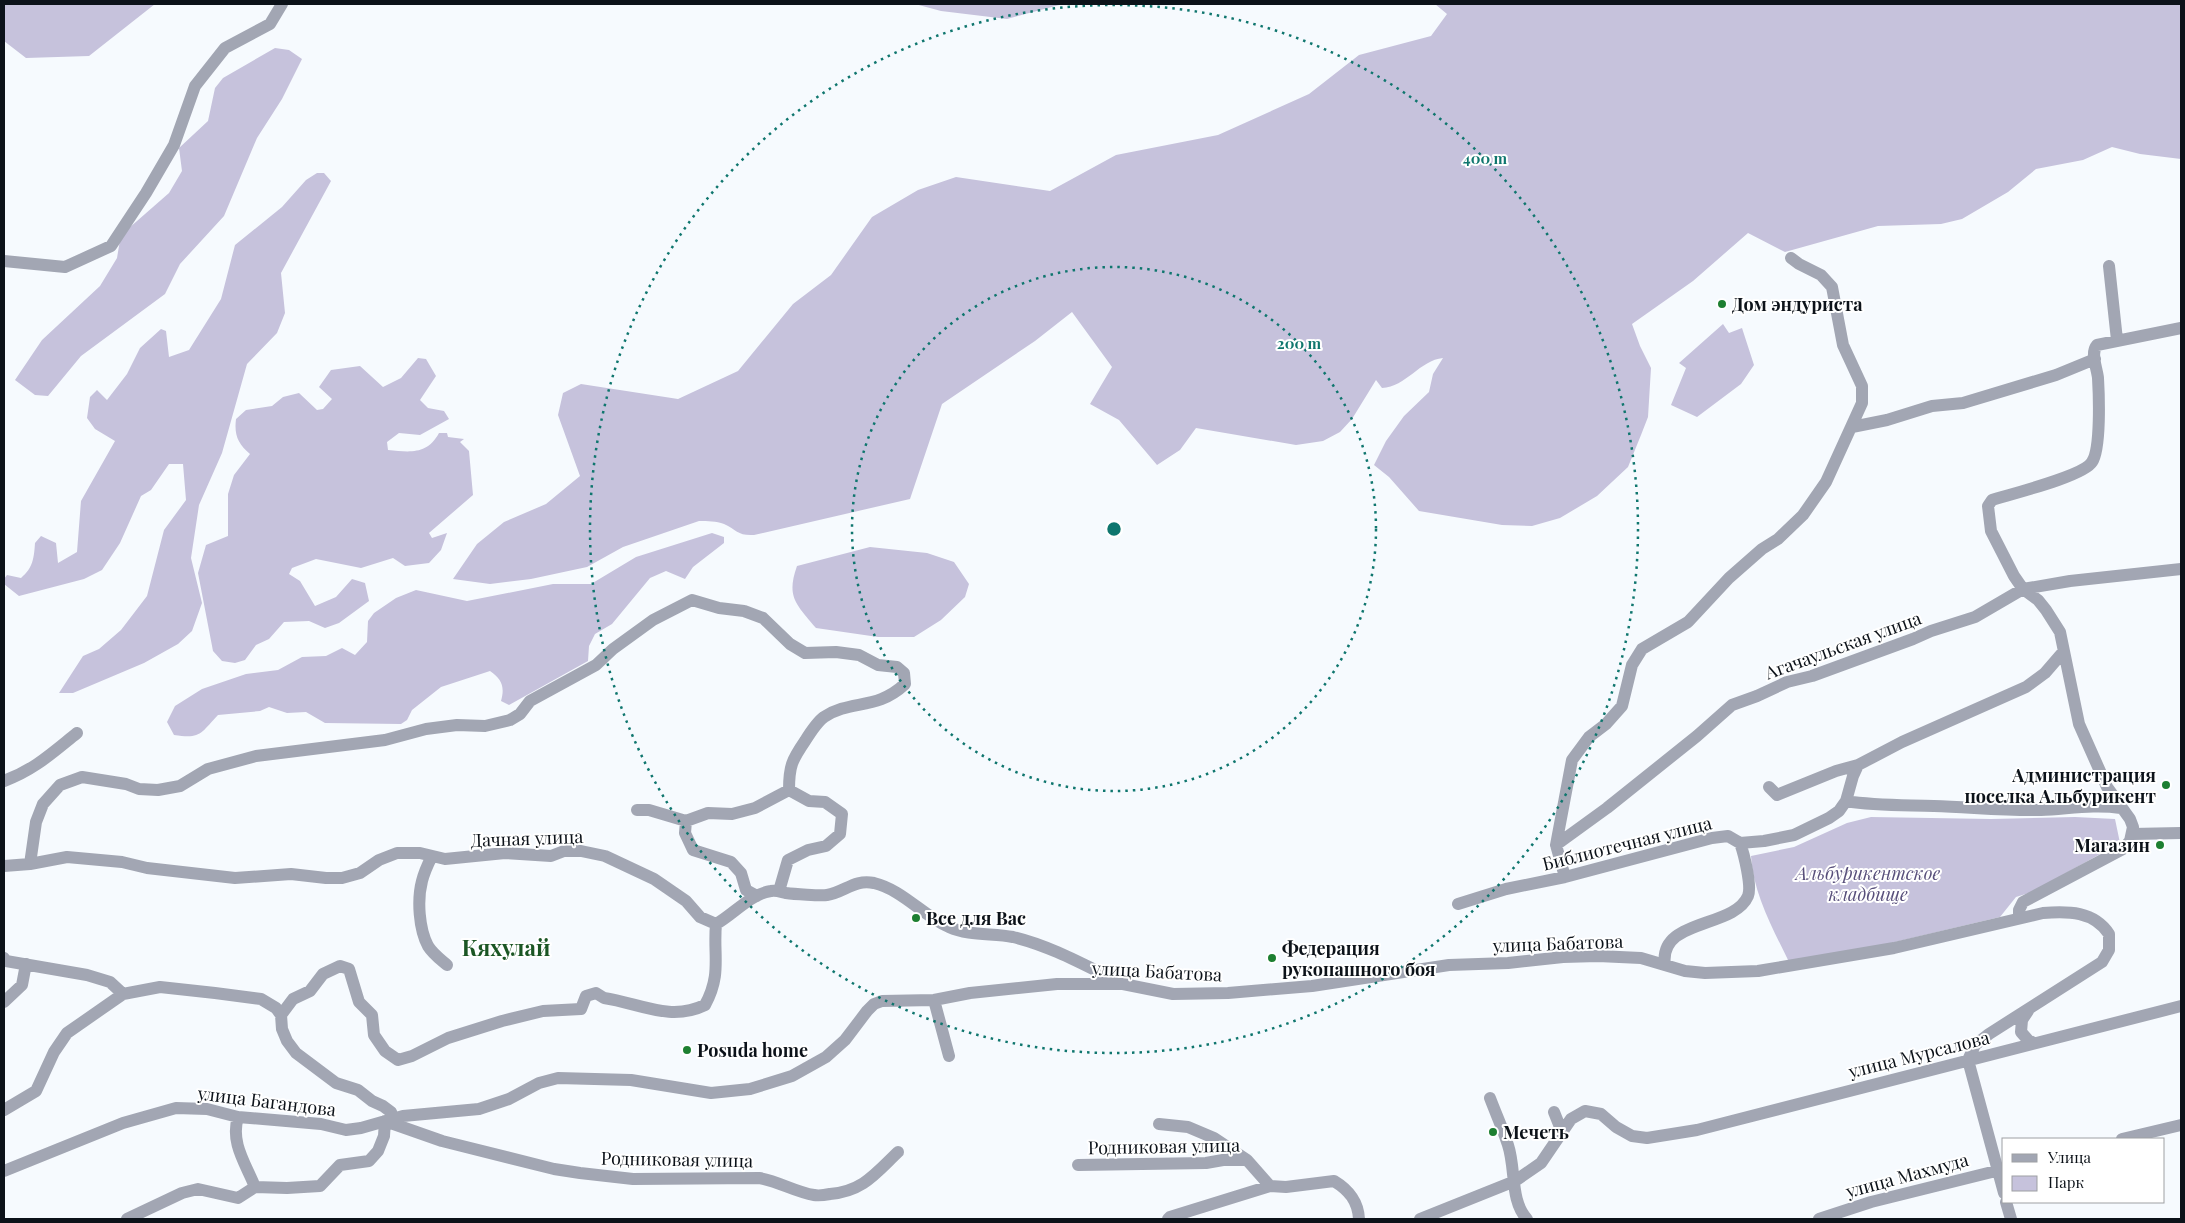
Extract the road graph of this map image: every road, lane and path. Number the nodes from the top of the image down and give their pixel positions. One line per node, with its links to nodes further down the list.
1 (282, 4): 3 (street)
2 (1792, 258): 8 (street)
3 (4, 261)
4 (2110, 266): 6 (street)
5 (2181, 328): 6 (street)
6 (2116, 340): 7 (street)
7 (2095, 359): 8 (street); 10 (street)
8 (1852, 428): 24 (street)
9 (2181, 569): 10 (street, Агачаульская улица)
10 (2023, 589): 11 (street); 24 (street, Агачаульская улица)
11 (2064, 651): 13 (street); 18 (street)
12 (77, 733): 14 (street)
13 (1858, 765): 15 (street); 17 (street)
14 (4, 782)
15 (1770, 787)
16 (789, 790): 20 (street); 26 (street); 29 (street)
17 (1846, 802): 18 (street); 23 (street, Библиотечная улица)
18 (2120, 808): 22 (street)
19 (637, 810): 20 (street)
20 (686, 821): 30 (street)
21 (2181, 833): 22 (street)
22 (2132, 834): 32 (street)
23 (1740, 843): 28 (street, Библиотечная улица); 37 (street)
24 (1556, 845): 28 (street)
25 (432, 856): 26 (street, Дачная улица); 33 (street, Дачная улица); 36 (street)
26 (30, 864): 27 (street, Дачная улица)
27 (4, 866)
28 (1564, 877): 31 (street, Библиотечная улица)
29 (779, 891): 30 (street); 38 (street)
30 (757, 896): 33 (street)
31 (1458, 904)
32 (2019, 918): 37 (street, улица Бабатова); 43 (street, улица Бабатова)
33 (716, 924): 44 (street)
34 (4, 958): 35 (street)
35 (26, 964): 39 (street); 41 (street)
36 (447, 965)
37 (1665, 965): 38 (street, улица Бабатова)
38 (1124, 984): 40 (street, улица Бабатова)
39 (123, 994): 44 (street); 49 (street)
40 (934, 1000): 46 (street); 52 (street, улица Бабатова)
41 (4, 1002)
42 (2181, 1006): 45 (street, улица Мурсалова)
43 (2028, 1011): 45 (street); 47 (street, улица Бабатова)
44 (281, 1015): 52 (street)
45 (2034, 1043): 47 (street, улица Мурсалова)
46 (949, 1056)
47 (1968, 1060): 55 (street, улица Мурсалова); 60 (street)
48 (1490, 1098): 62 (street)
49 (4, 1110)
50 (1554, 1112): 55 (street)
51 (238, 1117): 52 (street, улица Багандова); 61 (street, улица Багандова); 64 (street)
52 (389, 1120): 57 (street, Родниковая улица); 64 (street)
53 (1159, 1124): 58 (street)
54 (2181, 1124): 56 (street)
55 (1562, 1132): 62 (street)
56 (2126, 1138)
57 (898, 1152)
58 (1247, 1160): 59 (street, Родниковая улица); 63 (street, Родниковая улица)
59 (1078, 1165)
60 (2001, 1169): 71 (street, улица Махмуда)
61 (4, 1170)
62 (1515, 1181): 69 (street); 70 (street)
63 (1270, 1186): 67 (street); 68 (street)
64 (254, 1187): 66 (street)
65 (2006, 1203): 72 (street)
66 (127, 1219)
67 (1168, 1219)
68 (1359, 1219)
69 (1420, 1219)
70 (1528, 1219)
71 (1820, 1219)
72 (2011, 1219)

